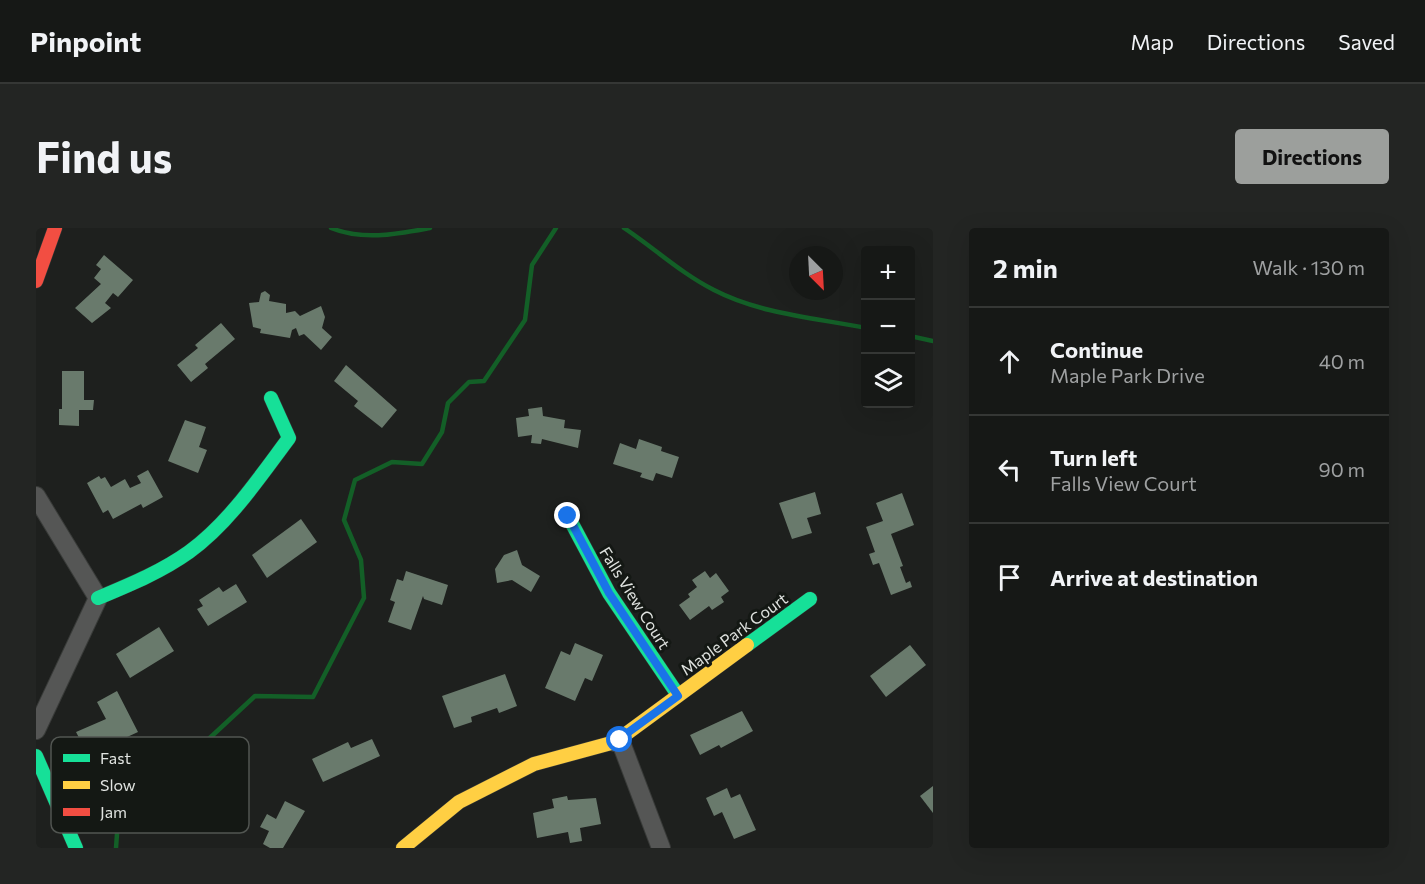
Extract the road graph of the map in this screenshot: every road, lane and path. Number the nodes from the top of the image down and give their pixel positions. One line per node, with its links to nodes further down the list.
1 (55, 228): 2 (street)
2 (36, 281)
3 (271, 398): 6 (street)
4 (36, 496): 6 (street)
5 (568, 516): 8 (street, Falls View Court)
6 (98, 598): 9 (street)
7 (810, 599): 8 (street, Maple Park Court)
8 (678, 696): 10 (street, Maple Park Court)
9 (36, 730)
10 (615, 742): 15 (street); 16 (street)
11 (36, 756): 12 (street)
12 (51, 790)
13 (69, 833): 14 (street)
14 (76, 848)
15 (403, 848)
16 (661, 848)

